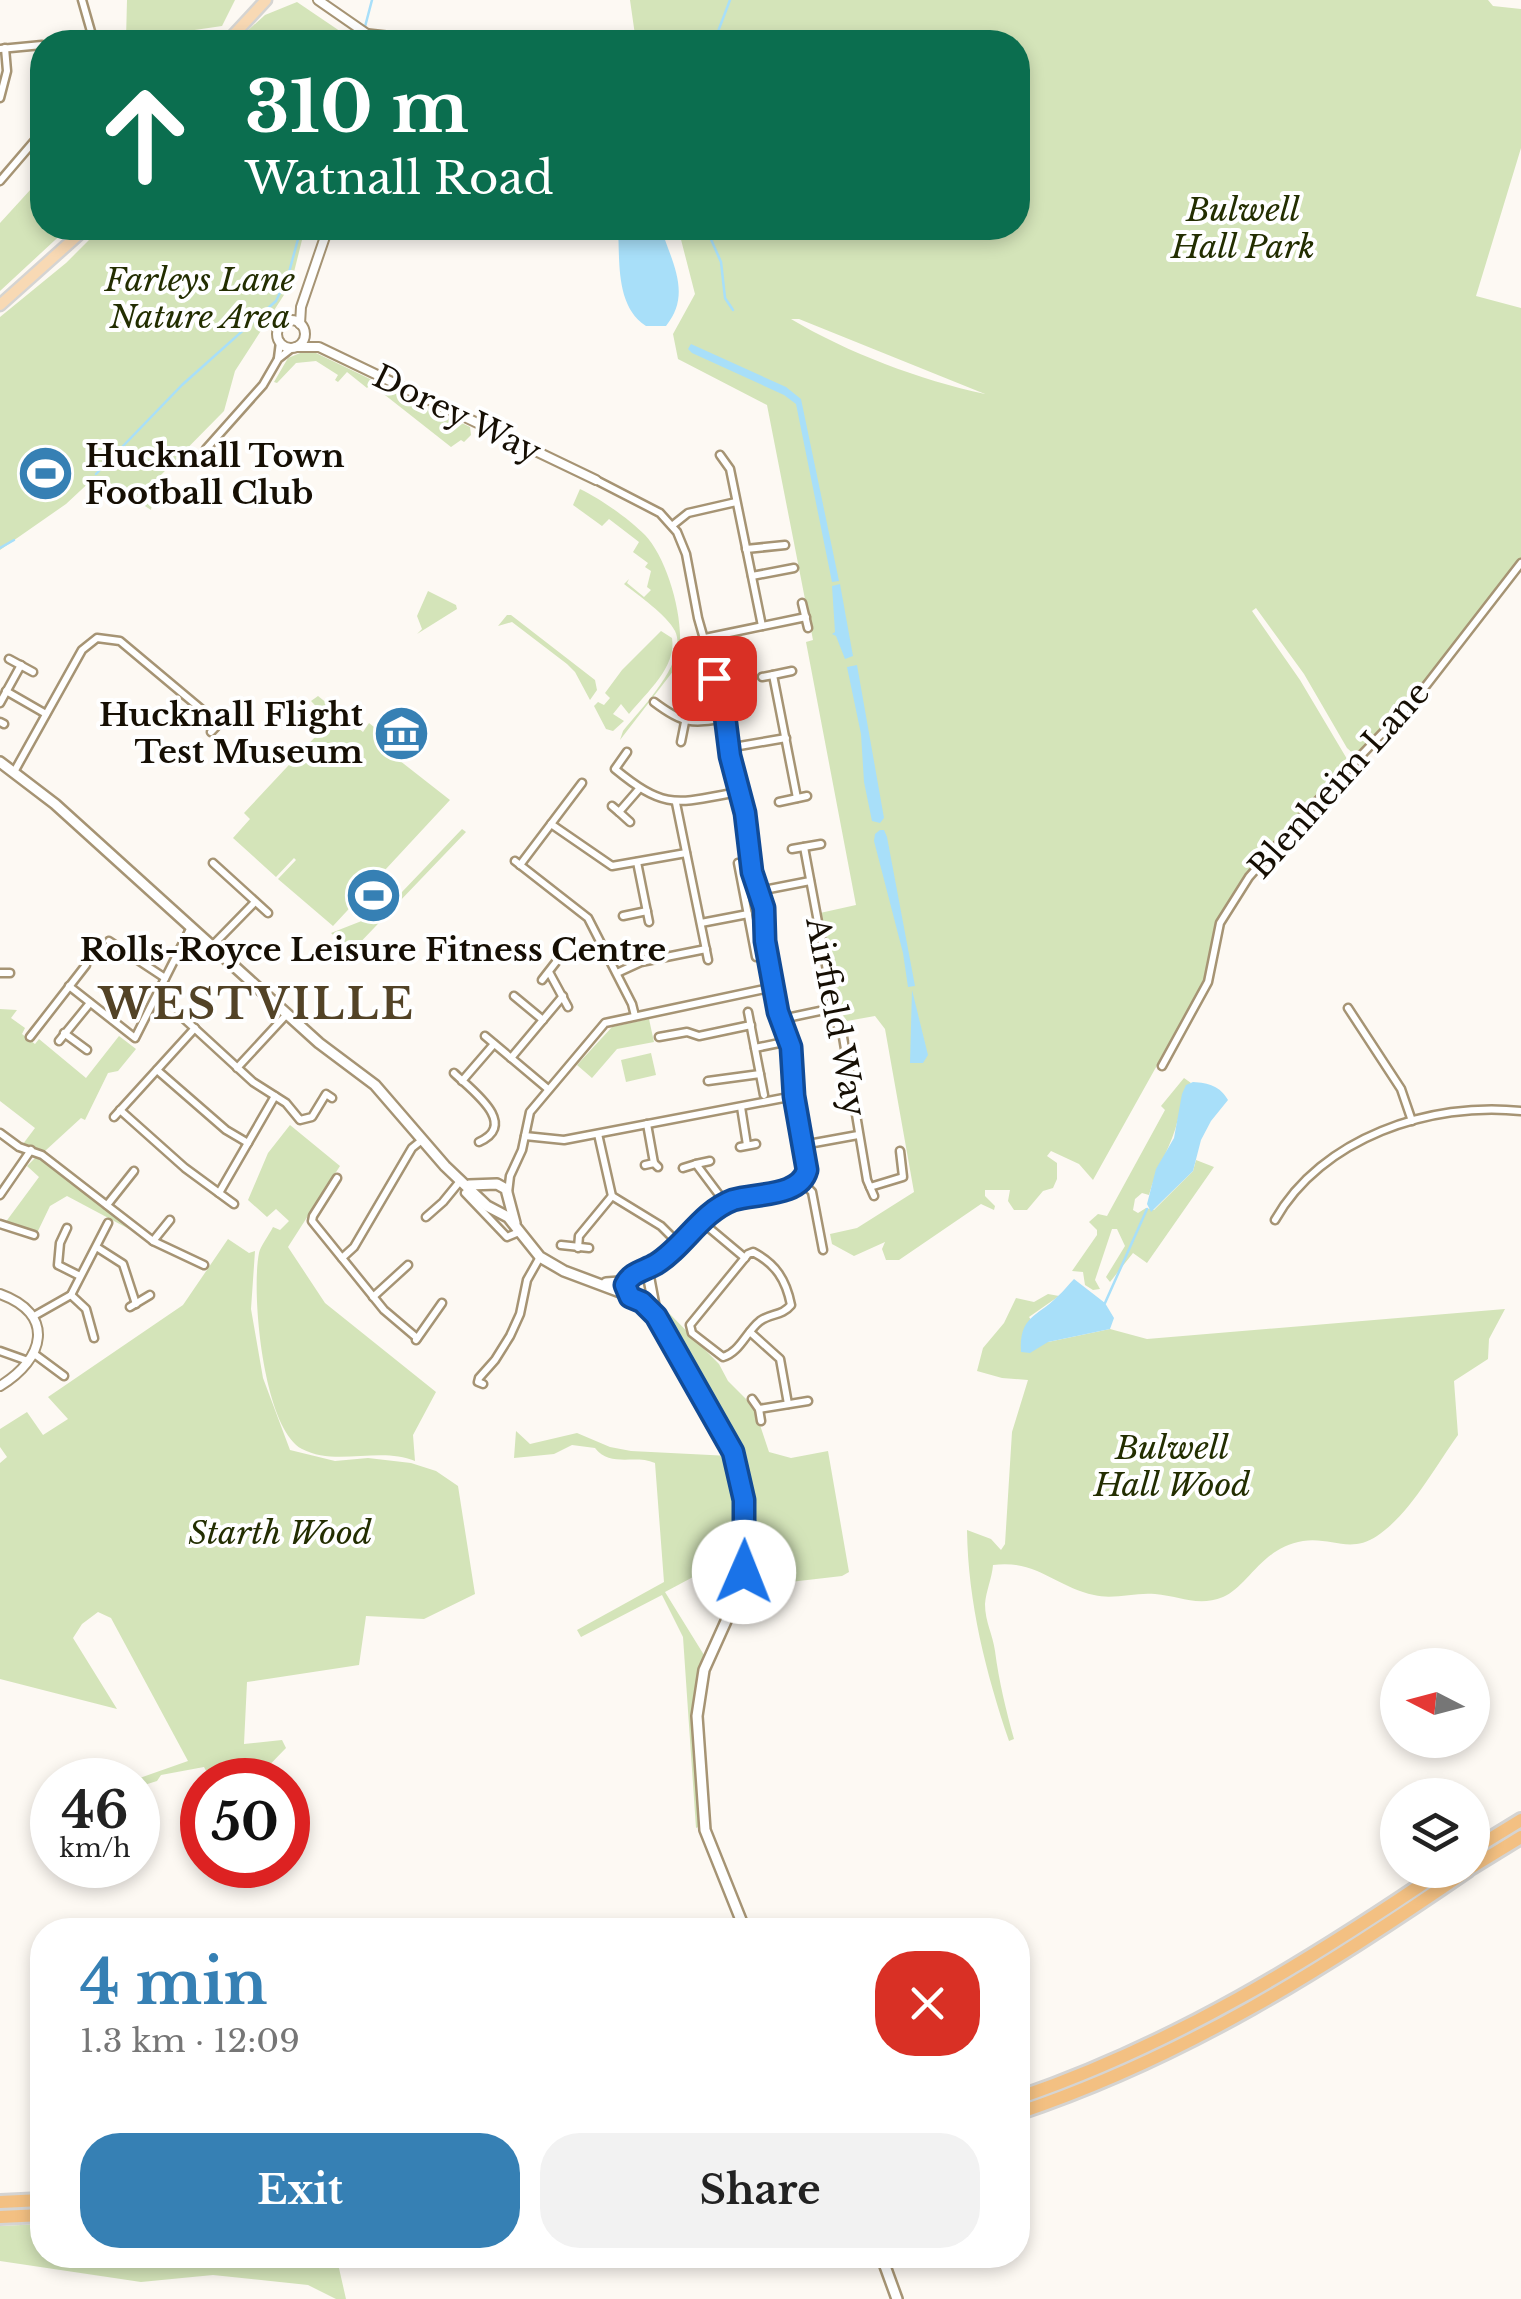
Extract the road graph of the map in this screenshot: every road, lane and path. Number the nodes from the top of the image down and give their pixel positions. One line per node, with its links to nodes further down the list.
1 (82, 0): 6 (street)
2 (266, 0): 5 (main road)
3 (276, 0): 5 (main road)
4 (318, 0): 8 (street)
5 (248, 21): 7 (main road)
6 (89, 30)
7 (239, 30)
8 (363, 30)
9 (30, 47): 10 (street)
10 (2, 48): 11 (street)
11 (0, 98)
12 (30, 146): 13 (street)
13 (0, 181)
14 (72, 240): 16 (main road)
15 (324, 240): 17 (street)
16 (0, 304)
17 (300, 307): 18 (street); 19 (street)
18 (283, 323): 19 (street); 20 (street)
19 (302, 328): 21 (street); 22 (street, Dorey Way)
20 (280, 342): 21 (street); 23 (street)
21 (294, 347): 22 (street, Dorey Way); 23 (street)
22 (319, 347): 26 (street, Dorey Way)
23 (278, 359): 24 (street)
24 (206, 449)
25 (720, 455): 27 (street)
26 (596, 480): 28 (street)
27 (736, 502): 28 (street); 30 (street)
28 (672, 525): 38 (street)
29 (785, 545): 30 (street)
30 (746, 549): 33 (street)
31 (1521, 563): 128 (street, Blenheim Lane)
32 (794, 568): 33 (street)
33 (752, 576): 36 (street)
34 (802, 603): 35 (street)
35 (806, 618): 36 (street); 37 (street)
36 (762, 626): 38 (street)
37 (808, 628)
38 (705, 638): 50 (street)
39 (8, 659): 40 (street)
40 (20, 665): 42 (street); 45 (street)
41 (792, 671): 43 (street)
42 (33, 672)
43 (773, 675): 44 (street); 54 (street)
44 (762, 677)
45 (6, 691): 47 (street); 48 (street)
46 (654, 702): 51 (street)
47 (0, 703)
48 (46, 714): 52 (street); 59 (street)
49 (228, 714): 52 (street)
50 (726, 718): 51 (street); 56 (street)
51 (685, 722): 55 (street)
52 (219, 724): 53 (street)
53 (211, 732)
54 (786, 738): 56 (street); 64 (street)
55 (681, 742)
56 (728, 748): 62 (street)
57 (627, 752): 61 (street)
58 (0, 762): 59 (main road)
59 (14, 772): 87 (main road)
60 (582, 783): 70 (street)
61 (639, 789): 66 (street); 68 (street)
62 (738, 792): 66 (street); 79 (street)
63 (807, 796): 64 (street)
64 (798, 798): 65 (street)
65 (780, 802)
66 (676, 803): 74 (street)
67 (612, 806): 68 (street)
68 (619, 812): 69 (street)
69 (630, 822)
70 (550, 824): 75 (street); 98 (street)
71 (821, 844): 72 (street)
72 (804, 847): 73 (street); 78 (street, Airfield Way)
73 (792, 849)
74 (686, 852): 75 (street); 86 (street)
75 (637, 862): 81 (street)
76 (738, 863): 83 (street)
77 (213, 864): 80 (street)
78 (810, 881): 79 (street); 106 (street, Airfield Way)
79 (759, 891): 102 (street)
80 (255, 902): 82 (street); 89 (street)
81 (646, 911): 84 (street); 85 (street)
82 (268, 913)
83 (748, 914): 86 (street); 91 (street)
84 (622, 916)
85 (649, 922)
86 (700, 923): 90 (street)
87 (191, 927): 89 (main road); 99 (street)
88 (109, 941): 99 (street)
89 (212, 946): 111 (main road)
90 (706, 949): 92 (street); 98 (street)
91 (756, 957)
92 (708, 960)
93 (556, 962): 96 (street)
94 (86, 965): 101 (street)
95 (10, 972): 97 (street)
96 (549, 972): 100 (street); 103 (street)
97 (0, 973)
98 (616, 973): 112 (street)
99 (165, 978): 104 (street)
100 (542, 980)
101 (70, 986): 104 (street); 119 (street)
102 (774, 987): 112 (street); 113 (street)
103 (563, 996): 105 (street); 114 (street)
104 (90, 1003): 117 (street)
105 (568, 1007)
106 (834, 1008): 113 (street); 147 (street, Airfield Way)
107 (1348, 1008): 143 (street)
108 (748, 1012): 115 (street)
109 (178, 1013): 116 (street)
110 (512, 1013): 114 (street)
111 (287, 1014): 129 (street); 149 (main road)
112 (635, 1016): 136 (street)
113 (782, 1019): 122 (street)
114 (542, 1020): 126 (street)
115 (751, 1024): 120 (street); 124 (street)
116 (195, 1028): 129 (street); 130 (street)
117 (64, 1033): 121 (street); 125 (street)
118 (485, 1036): 123 (street)
119 (30, 1037)
120 (659, 1037)
121 (59, 1041)
122 (790, 1041): 124 (street); 140 (street)
123 (494, 1044): 126 (street); 134 (street)
124 (755, 1048): 132 (street)
125 (82, 1050)
126 (510, 1058): 136 (street)
127 (723, 1066): 133 (street)
128 (1162, 1066)
129 (237, 1068): 139 (street)
130 (157, 1070): 151 (street); 167 (street)
131 (454, 1072): 134 (street)
132 (760, 1074): 133 (street); 138 (street)
133 (725, 1080): 135 (street)
134 (462, 1081): 150 (street)
135 (708, 1081)
136 (548, 1089): 148 (street)
137 (329, 1094): 139 (street)
138 (764, 1095)
139 (275, 1096): 151 (street)
140 (794, 1096): 141 (street); 153 (street)
141 (740, 1106): 144 (street); 152 (street)
142 (1521, 1111): 143 (street)
143 (1412, 1120): 179 (street)
144 (647, 1124): 146 (street); 158 (street)
145 (0, 1133): 154 (street)
146 (598, 1134): 148 (street); 170 (street)
147 (858, 1135): 153 (street); 166 (street, Airfield Way)
148 (525, 1136): 159 (street)
149 (422, 1139): 164 (main road); 194 (street)
150 (479, 1142)
151 (248, 1143): 167 (street)
152 (748, 1145)
153 (804, 1145): 163 (street)
154 (31, 1150): 168 (street); 175 (street)
155 (900, 1151): 166 (street, Airfield Way)
156 (710, 1160): 157 (street)
157 (696, 1164): 160 (street); 174 (street)
158 (652, 1165)
159 (513, 1168): 165 (street); 169 (street)
160 (683, 1168)
161 (134, 1170): 175 (street)
162 (337, 1178): 194 (street)
163 (802, 1182): 174 (street); 192 (street)
164 (464, 1186): 165 (main road); 172 (main road); 177 (street); 183 (street)
165 (490, 1186): 169 (main road); 172 (main road)
166 (870, 1186): 171 (street, Airfield Way)
167 (219, 1193): 173 (street)
168 (0, 1195)
169 (508, 1195): 176 (main road); 183 (main road)
170 (612, 1196): 188 (street); 190 (street)
171 (874, 1196)
172 (484, 1203): 176 (main road)
173 (234, 1204)
174 (726, 1204): 180 (street)
175 (107, 1205): 186 (street)
176 (496, 1210): 183 (main road)
177 (426, 1217)
178 (170, 1220): 186 (street)
179 (1274, 1220)
180 (702, 1222): 188 (street); 195 (street)
181 (108, 1223): 189 (street)
182 (0, 1224): 185 (street)
183 (518, 1228): 193 (main road)
184 (67, 1234): 200 (street)
185 (34, 1235)
186 (153, 1241): 197 (street)
187 (561, 1244): 190 (street)
188 (678, 1244): 196 (street)
189 (98, 1248): 200 (street); 205 (street)
190 (578, 1248): 191 (street)
191 (588, 1248)
192 (823, 1250)
193 (540, 1257): 201 (main road); 216 (street)
194 (342, 1258): 206 (street)
195 (744, 1258): 212 (street); 212 (street)
196 (658, 1263): 199 (street); 202 (street)
197 (204, 1265)
198 (408, 1265): 206 (street)
199 (633, 1275): 201 (main road); 202 (main road); 207 (main road)
200 (80, 1276): 204 (street)
201 (603, 1283): 207 (main road)
202 (651, 1285): 207 (main road); 210 (main road)
203 (0, 1294): 209 (street)
204 (71, 1295): 209 (street); 211 (street)
205 (150, 1295)
206 (374, 1297): 208 (street)
207 (631, 1297): 210 (main road)
208 (442, 1303)
209 (34, 1316): 214 (street)
210 (656, 1316): 229 (main road)
211 (97, 1332)
212 (750, 1332): 220 (street)
213 (0, 1351): 214 (street)
214 (30, 1357): 215 (street); 217 (street)
215 (64, 1376)
216 (484, 1384)
217 (0, 1386)
218 (752, 1399): 221 (street)
219 (808, 1401): 220 (street)
220 (788, 1404): 221 (street)
221 (759, 1409): 222 (street)
222 (761, 1421)
223 (1521, 1820): 225 (highway)
224 (1521, 1837): 226 (highway)
225 (1490, 1839)
226 (1490, 1856)
227 (1417, 1888): 230 (highway)
228 (1442, 1888): 231 (highway)
229 (741, 1918)
230 (1030, 2093)
231 (1030, 2108)
232 (30, 2201): 233 (highway)
233 (0, 2202)
234 (30, 2216): 235 (highway)
235 (0, 2217)
236 (886, 2268): 237 (main road)
237 (898, 2299)

